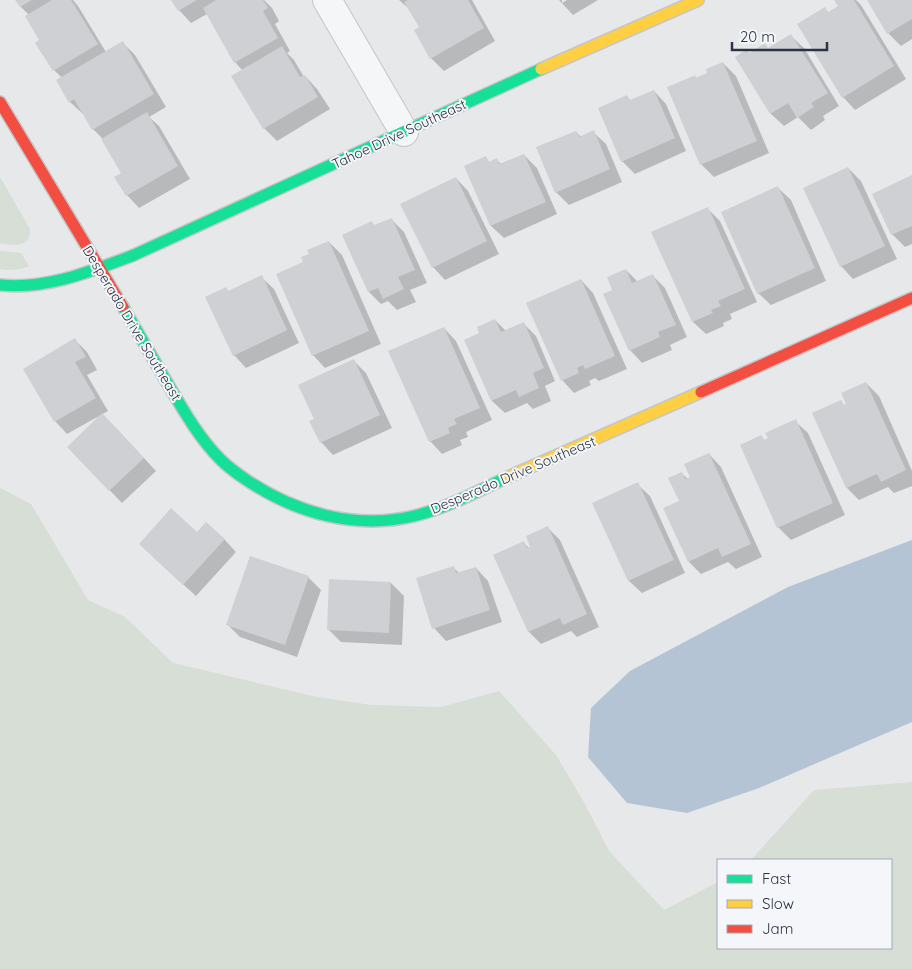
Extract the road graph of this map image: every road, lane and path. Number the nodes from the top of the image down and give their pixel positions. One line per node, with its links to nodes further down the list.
1 (327, 0): 4 (street)
2 (698, 0): 4 (street, Tahoe Drive Southeast)
3 (0, 102): 5 (street, Desperado Drive Southeast)
4 (404, 132): 5 (street, Tahoe Drive Southeast)
5 (100, 268): 6 (street, Tahoe Drive Southeast); 7 (street, Desperado Drive Southeast)
6 (0, 285)
7 (912, 298)

